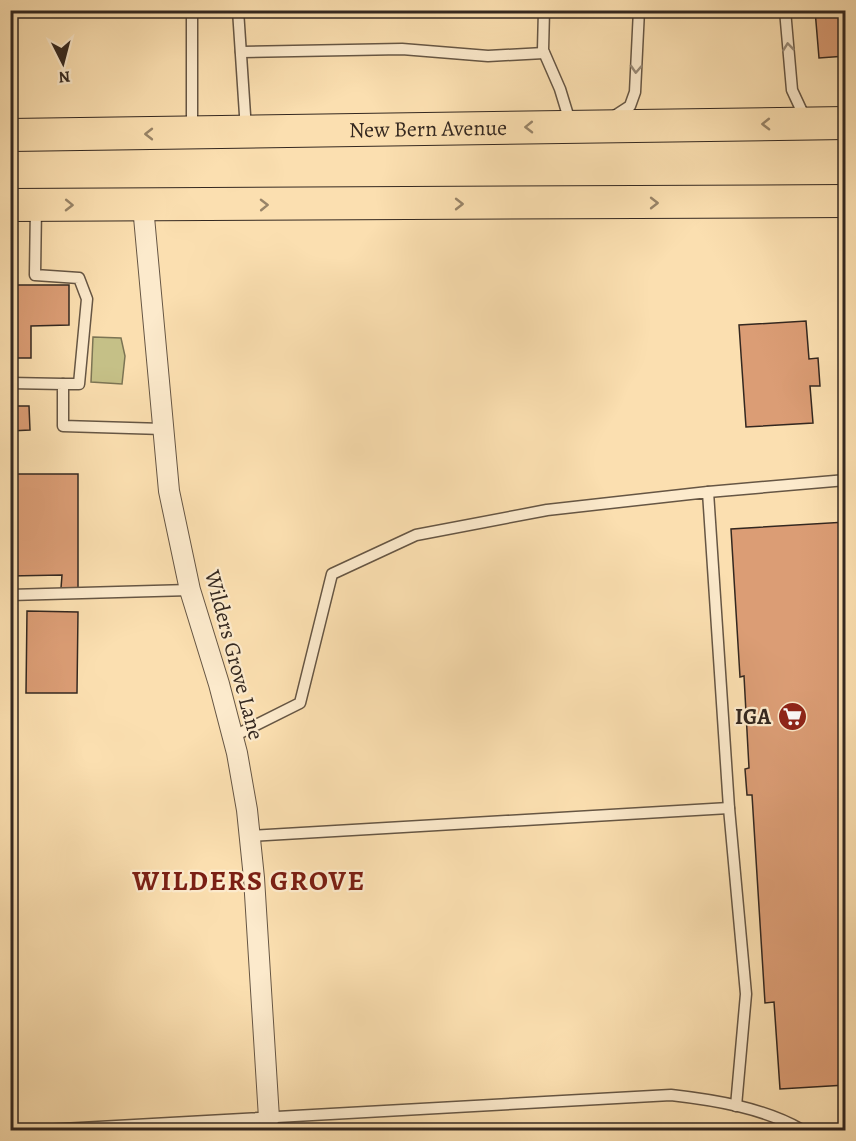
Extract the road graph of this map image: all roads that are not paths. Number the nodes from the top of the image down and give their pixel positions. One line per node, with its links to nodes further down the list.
1 (192, 10): 12 (lane)
2 (238, 10): 6 (lane)
3 (544, 10): 7 (lane)
4 (639, 10): 10 (lane, one-way to 10)
5 (785, 10): 8 (lane, one-way to 5)
6 (241, 52): 7 (lane); 11 (lane)
7 (544, 53): 10 (lane)
8 (807, 123): 9 (main road, New Bern Avenue); 10 (main road, New Bern Avenue, one-way to 10)
9 (846, 123)
10 (586, 125): 11 (main road, New Bern Avenue, one-way to 11)
11 (246, 133): 12 (main road, New Bern Avenue)
12 (192, 134): 13 (main road, New Bern Avenue, one-way to 13)
13 (10, 135)
14 (846, 201): 16 (main road, one-way to 14)
15 (23, 205): 16 (main road, one-way to 16); 18 (lane)
16 (143, 206): 19 (street, Wilders Grove Lane)
17 (10, 383): 18 (lane)
18 (63, 384): 19 (lane)
19 (163, 429): 22 (street, Wilders Grove Lane)
20 (846, 480): 21 (lane)
21 (708, 492): 24 (lane); 25 (lane)
22 (190, 590): 23 (lane); 24 (street, Wilders Grove Lane)
23 (10, 596)
24 (232, 737): 26 (street, Wilders Grove Lane)
25 (729, 808): 26 (lane); 27 (lane)
26 (249, 836): 28 (street, Wilders Grove Lane)
27 (736, 1106): 28 (lane); 30 (lane)
28 (269, 1118): 29 (lane)
29 (44, 1131)
30 (802, 1131)

